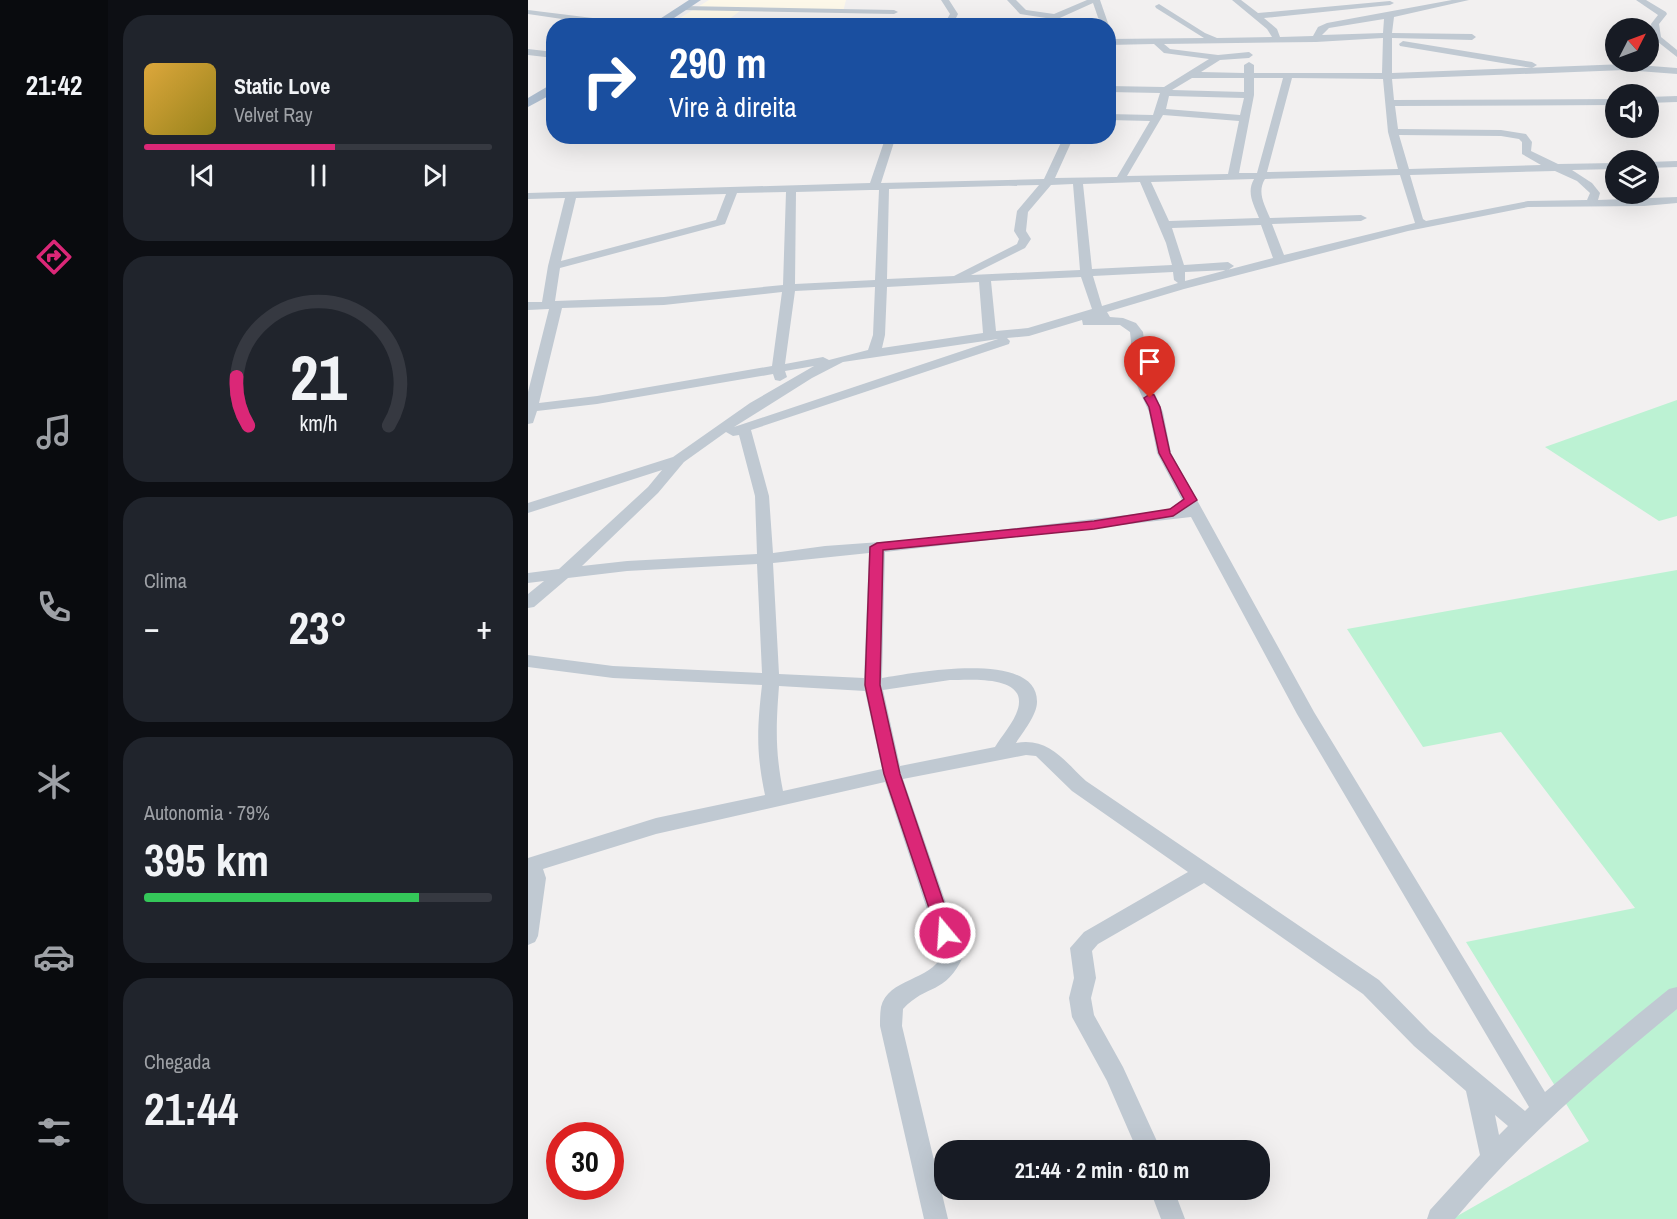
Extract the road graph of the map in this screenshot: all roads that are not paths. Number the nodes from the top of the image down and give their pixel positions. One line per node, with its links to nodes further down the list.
1 (696, 0): 12 (main road)
2 (843, 0): 13 (street)
3 (895, 0): 13 (street)
4 (945, 0): 20 (street)
5 (1011, 0): 16 (street)
6 (1095, 0): 16 (street); 22 (street)
7 (1236, 0): 17 (street)
8 (1465, 0): 15 (street)
9 (1640, 0): 33 (street)
10 (1388, 2): 15 (street); 17 (street)
11 (1159, 6): 26 (street)
12 (683, 8): 13 (street); 19 (main road)
13 (841, 11)
14 (528, 12): 18 (street)
15 (1396, 13): 24 (street); 25 (street)
16 (1053, 16): 21 (street)
17 (1256, 16): 28 (street)
18 (573, 18)
19 (667, 18)
20 (952, 18)
21 (1049, 18)
22 (1102, 18)
23 (1472, 37): 24 (street)
24 (1387, 38): 25 (street); 38 (street); 43 (street)
25 (1316, 39): 28 (street)
26 (1219, 40): 27 (street); 30 (street)
27 (1250, 40): 28 (street); 34 (street)
28 (1277, 40)
29 (1116, 41): 30 (street)
30 (1156, 41): 35 (street)
31 (528, 52): 32 (street)
32 (546, 54)
33 (1677, 54)
34 (1249, 55): 36 (street); 41 (street)
35 (1196, 56): 36 (street); 37 (street)
36 (1218, 58): 37 (street)
37 (1208, 63): 40 (street)
38 (1554, 70): 39 (street); 43 (street)
39 (1677, 71)
40 (1191, 75): 41 (street); 45 (street)
41 (1249, 75): 42 (street); 47 (street)
42 (1288, 76): 43 (street); 65 (street)
43 (1387, 76): 52 (street)
44 (1116, 89): 45 (street)
45 (1165, 91): 47 (street); 53 (street)
46 (546, 93): 51 (main road)
47 (1249, 95): 55 (street)
48 (1677, 99): 49 (street)
49 (1659, 100)
50 (1605, 102): 52 (street)
51 (528, 103)
52 (1390, 103): 56 (street)
53 (1159, 115): 54 (street); 55 (street); 68 (street)
54 (1116, 117)
55 (1244, 118): 66 (street)
56 (1393, 132): 59 (street); 64 (street)
57 (889, 144): 71 (street)
58 (1065, 144): 70 (street)
59 (1535, 164): 63 (street); 64 (street)
60 (1677, 164): 61 (street)
61 (1659, 165)
62 (1605, 166): 63 (street)
63 (1556, 168): 77 (street)
64 (1404, 171): 65 (street); 80 (street)
65 (1261, 176): 66 (street); 79 (street)
66 (1233, 177): 67 (street)
67 (1144, 179): 68 (street); 81 (street)
68 (1120, 180): 69 (street)
69 (1078, 181): 70 (street); 86 (street)
70 (1047, 183): 71 (street); 88 (street)
71 (879, 188): 72 (street); 89 (street)
72 (791, 190): 73 (street); 91 (street)
73 (732, 191): 74 (street); 84 (street)
74 (571, 195): 75 (street); 84 (street)
75 (528, 196)
76 (1677, 200): 77 (street)
77 (1592, 202): 80 (street)
78 (1361, 218): 79 (street)
79 (1265, 221): 81 (street); 82 (street)
80 (1422, 223): 82 (street)
81 (1163, 225): 85 (street)
82 (1280, 260): 83 (street)
83 (1263, 264): 85 (street); 90 (street)
84 (554, 266): 92 (street)
85 (1180, 269): 86 (street); 90 (street)
86 (1086, 273): 87 (street); 94 (street)
87 (985, 278): 88 (street); 96 (street)
88 (952, 279): 89 (street)
89 (879, 284): 91 (street); 97 (street)
90 (1180, 286): 94 (street)
91 (789, 288): 92 (street); 99 (street)
92 (552, 305): 93 (street); 101 (street)
93 (528, 306)
94 (1102, 315): 95 (street); 105 (street)
95 (1029, 332): 96 (street); 102 (street)
96 (990, 336): 97 (street)
97 (873, 353): 98 (street)
98 (840, 359): 99 (street); 100 (street)
99 (778, 368): 100 (street); 101 (street)
100 (783, 389): 103 (street)
101 (529, 412)
102 (744, 429): 103 (street); 108 (street)
103 (704, 441): 104 (street)
104 (679, 459): 106 (street); 109 (street)
105 (1195, 506): 107 (street); 123 (street)
106 (528, 508)
107 (877, 547): 108 (street); 114 (street)
108 (764, 559): 109 (street); 113 (street)
109 (564, 573): 110 (street); 111 (street)
110 (528, 578)
111 (528, 603)
112 (528, 661): 113 (street)
113 (771, 680): 114 (street); 117 (street)
114 (873, 685): 115 (street); 116 (street)
115 (1001, 753): 116 (street); 119 (street)
116 (892, 774): 117 (street); 128 (street)
117 (776, 801): 118 (street)
118 (532, 870): 120 (street)
119 (1205, 872): 122 (street); 125 (street)
120 (528, 936)
121 (1677, 996): 123 (street)
122 (1477, 1087): 124 (street); 126 (street)
123 (1542, 1108): 124 (street)
124 (1524, 1125): 126 (street)
125 (1145, 1140)
126 (1492, 1156): 130 (street)
127 (1166, 1200): 129 (street)
128 (936, 1219)
129 (1173, 1219)
130 (1439, 1219)

